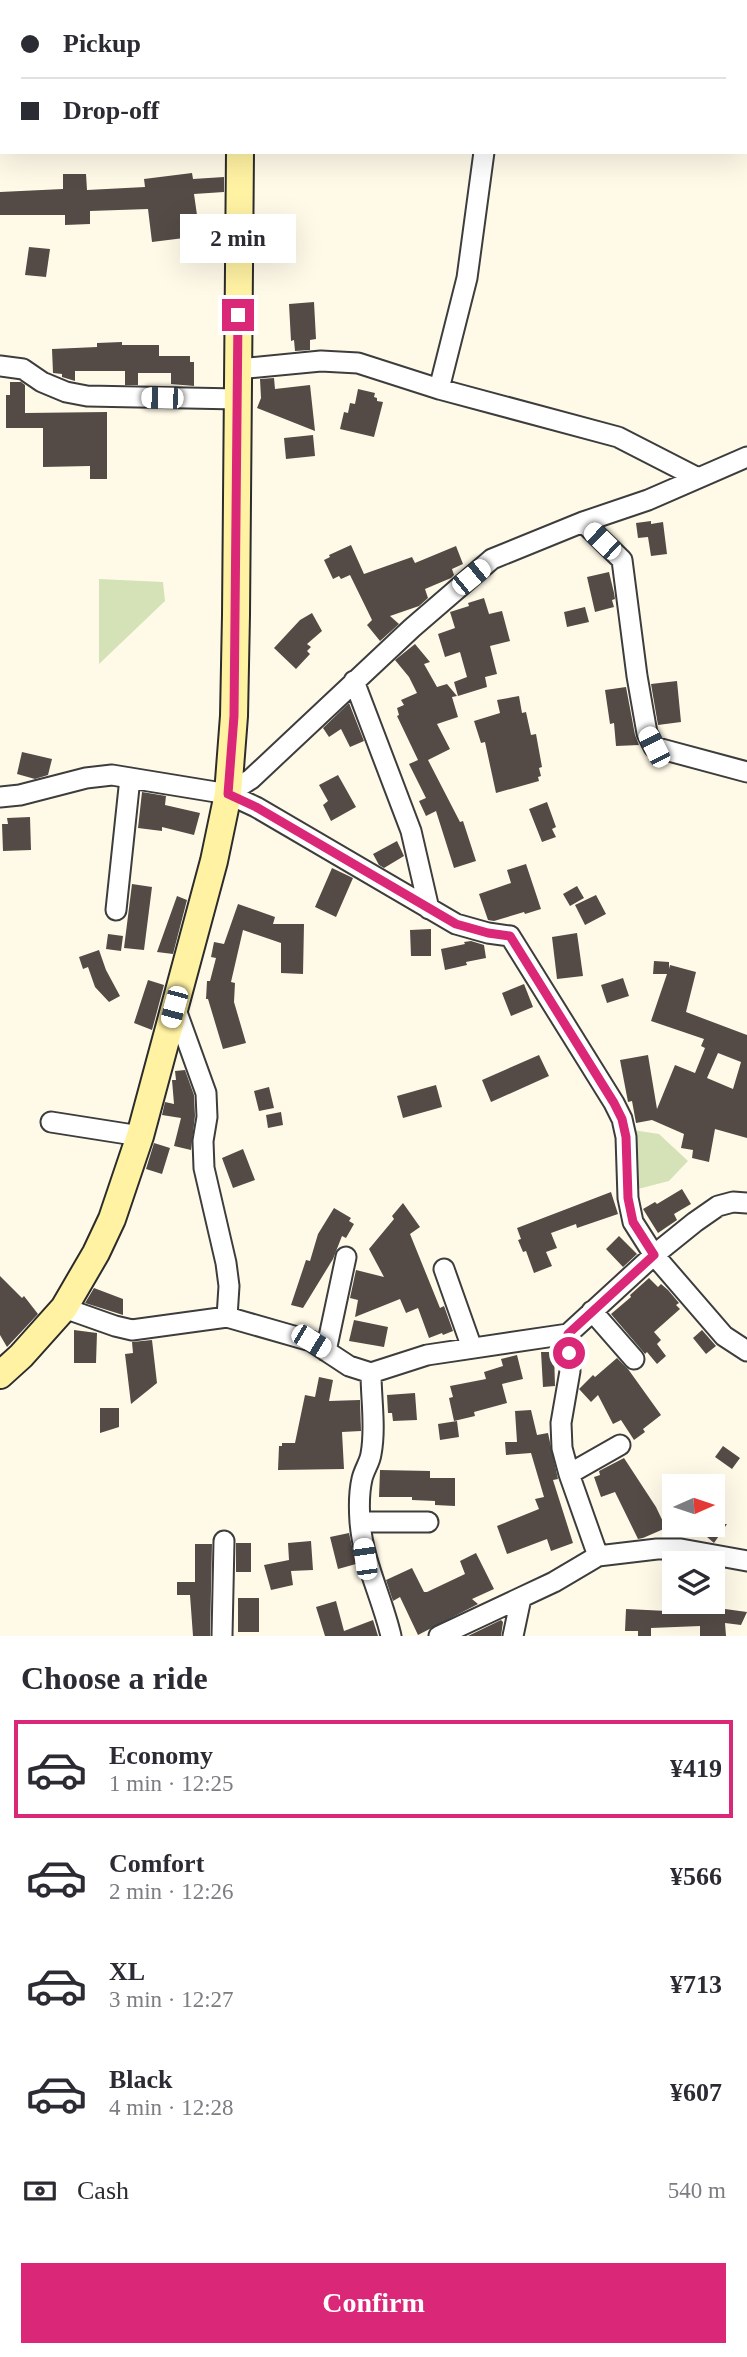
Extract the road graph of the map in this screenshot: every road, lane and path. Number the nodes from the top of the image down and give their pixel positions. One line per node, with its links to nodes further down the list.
1 (240, 154): 4 (street)
2 (484, 154): 5 (street)
3 (0, 366): 6 (street)
4 (238, 369): 5 (street); 6 (street)
5 (439, 389): 8 (street)
6 (238, 399): 13 (street)
7 (747, 457): 8 (street)
8 (698, 478): 9 (street)
9 (583, 522): 10 (street); 11 (street)
10 (354, 681): 13 (street); 15 (street)
11 (747, 772)
12 (130, 778): 13 (street); 14 (street); 16 (street)
13 (228, 794): 15 (street); 17 (street)
14 (0, 797)
15 (429, 909): 21 (street)
16 (116, 911)
17 (174, 1007): 19 (street); 26 (street)
18 (51, 1122): 19 (street)
19 (140, 1136): 24 (street)
20 (747, 1203): 21 (street)
21 (654, 1255): 25 (street); 30 (street)
22 (346, 1257): 29 (street)
23 (444, 1269): 28 (street)
24 (64, 1308): 26 (street); 33 (street)
25 (592, 1311): 27 (street); 31 (street)
26 (227, 1317): 29 (street)
27 (568, 1334): 28 (street); 35 (street)
28 (472, 1348): 32 (street)
29 (326, 1351): 32 (street)
30 (747, 1352)
31 (634, 1359)
32 (371, 1373): 36 (street)
33 (0, 1375)
34 (620, 1445): 35 (street)
35 (569, 1474): 39 (street)
36 (360, 1522): 37 (street); 43 (street)
37 (428, 1522)
38 (224, 1541): 42 (street)
39 (598, 1556): 40 (street); 41 (street)
40 (747, 1561)
41 (521, 1598): 44 (street); 45 (street)
42 (222, 1636)
43 (391, 1636)
44 (439, 1636)
45 (513, 1636)

